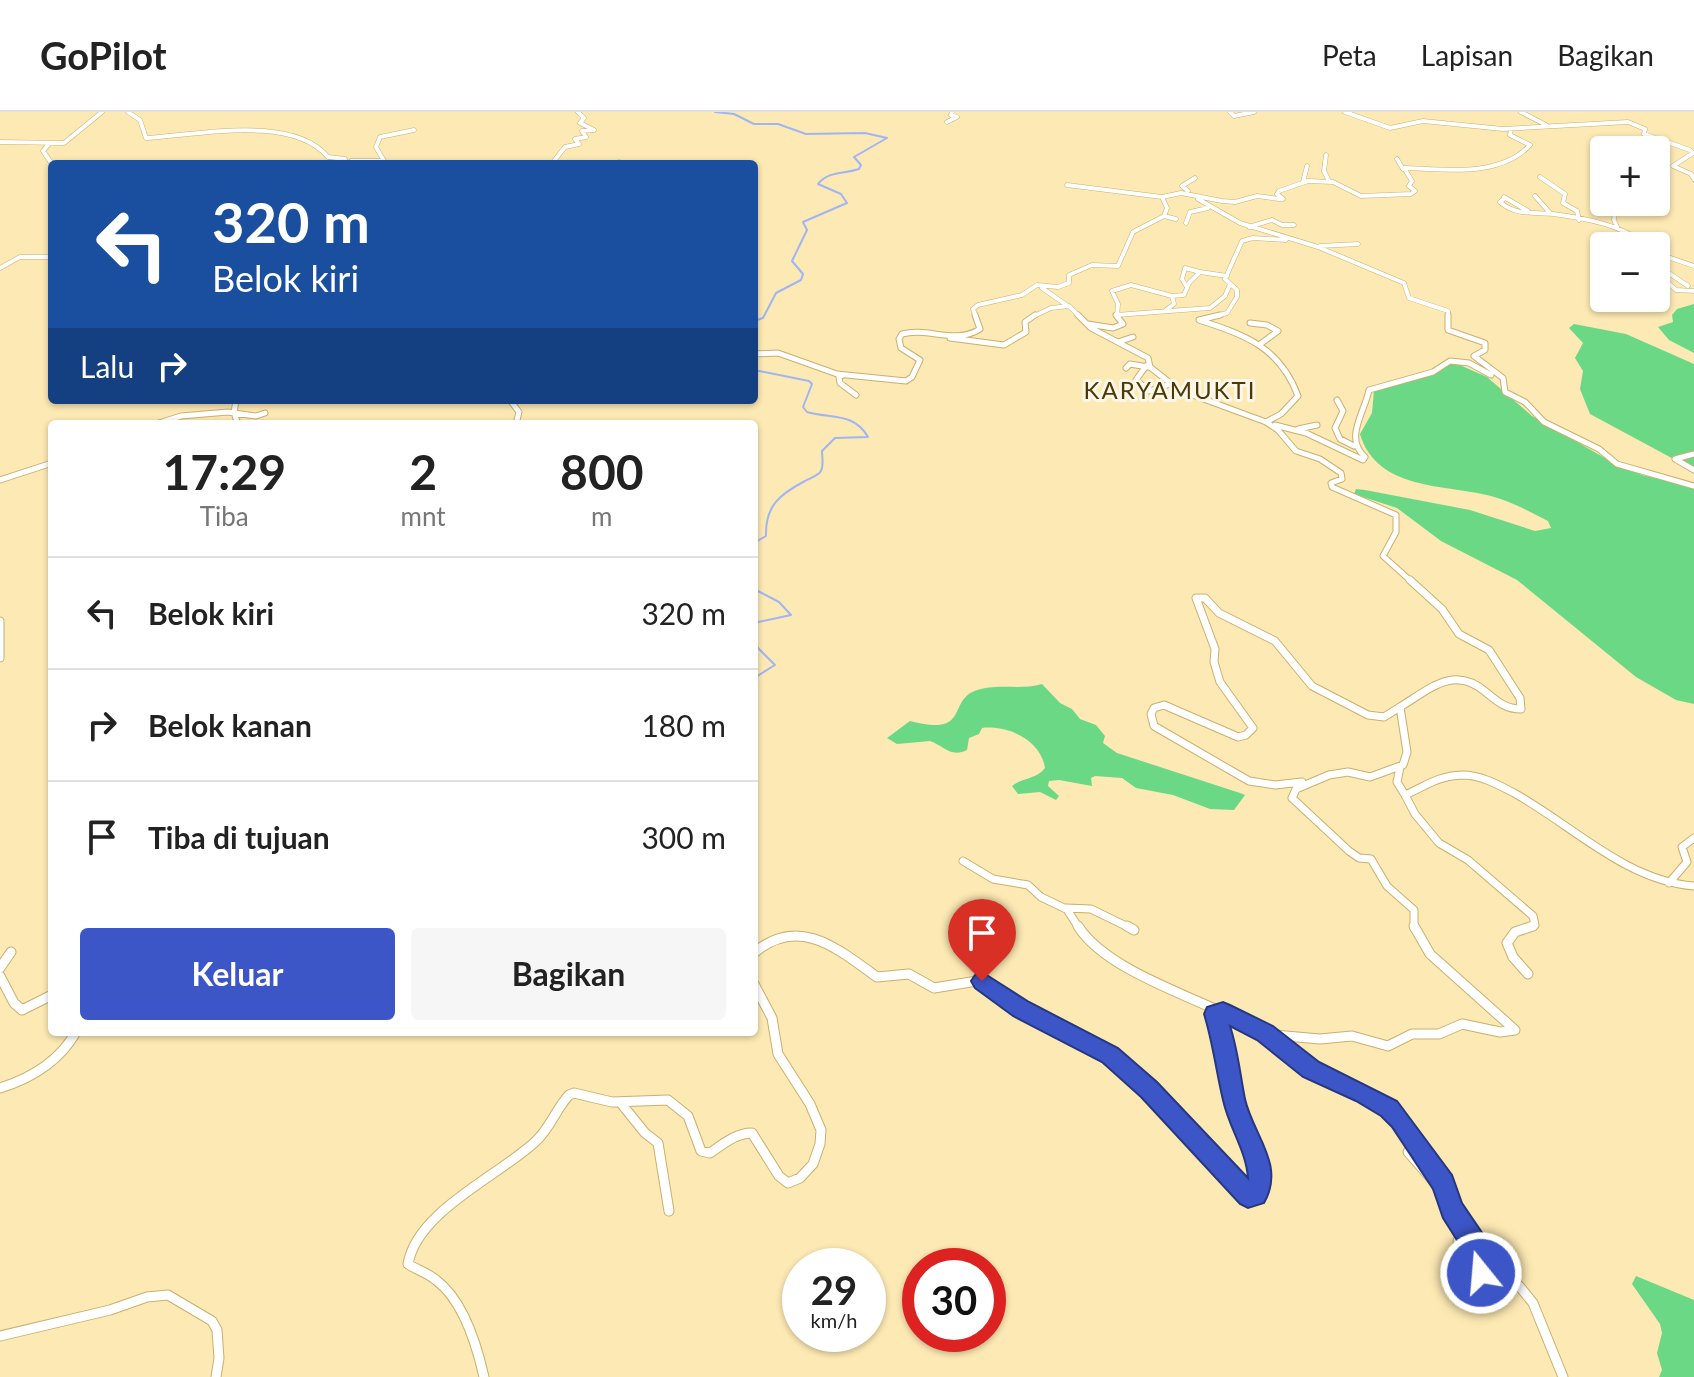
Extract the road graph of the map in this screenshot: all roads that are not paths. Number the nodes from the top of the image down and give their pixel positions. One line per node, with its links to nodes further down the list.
1 (102, 112): 20 (street)
2 (128, 112): 22 (street)
3 (578, 112): 28 (street)
4 (952, 112): 12 (street)
5 (1230, 112): 6 (street)
6 (1254, 112)
7 (1345, 112): 10 (street)
8 (1521, 112): 14 (street)
9 (1603, 116): 11 (street)
10 (1426, 120): 15 (street); 16 (street)
11 (1594, 121): 13 (street); 14 (street)
12 (947, 122)
13 (1631, 124): 18 (street); 33 (street)
14 (1548, 126): 16 (street)
15 (1431, 127)
16 (1511, 129): 30 (street)
17 (414, 130): 27 (street)
18 (1628, 131)
19 (0, 142): 20 (street)
20 (49, 143): 24 (street)
21 (1326, 155): 35 (street)
22 (345, 159): 25 (street); 26 (street)
23 (1397, 159): 30 (street)
24 (49, 160)
25 (340, 160)
26 (348, 160)
27 (383, 160)
28 (555, 160)
29 (1307, 166): 34 (street)
30 (1403, 169): 35 (street)
31 (1540, 177): 46 (street)
32 (1195, 178): 37 (street)
33 (1694, 179)
34 (1303, 182): 35 (street); 37 (street)
35 (1331, 182)
36 (1067, 185): 39 (street)
37 (1192, 193): 39 (street); 41 (street)
38 (1535, 196): 42 (street)
39 (1162, 197): 43 (street)
40 (1503, 197): 42 (street)
41 (1208, 208): 47 (street); 49 (street)
42 (1550, 213): 46 (street)
43 (1164, 216): 45 (street); 63 (street)
44 (1614, 216): 50 (street)
45 (1176, 219)
46 (1579, 220): 50 (street)
47 (1186, 223)
48 (1294, 225): 49 (street)
49 (1249, 227): 52 (street)
50 (1618, 229): 51 (street)
51 (1626, 232)
52 (1295, 240): 54 (street); 61 (street)
53 (1358, 244): 54 (street)
54 (1313, 246): 82 (street)
55 (48, 257): 58 (street)
56 (1670, 258): 57 (street)
57 (1694, 266)
58 (0, 268)
59 (1200, 272): 61 (street); 66 (street); 66 (street)
60 (1670, 274): 65 (street)
61 (1227, 276): 62 (street)
62 (1230, 284): 70 (street); 77 (street)
63 (1037, 285): 69 (street); 75 (street)
64 (1670, 286): 67 (street)
65 (1688, 286)
66 (1187, 287): 68 (street)
67 (1694, 291)
68 (1172, 296): 70 (street); 71 (street)
69 (1069, 306): 73 (street); 75 (street)
70 (1166, 310): 71 (street)
71 (1116, 315): 73 (street)
72 (1250, 323): 77 (street)
73 (1085, 324): 76 (street)
74 (1133, 337): 76 (street)
75 (950, 338): 81 (street)
76 (1118, 342): 79 (street)
77 (1259, 345): 91 (street)
78 (758, 354): 81 (street)
79 (1148, 367): 80 (street); 83 (street); 83 (street)
80 (1126, 368)
81 (843, 375): 84 (street)
82 (1504, 381): 94 (street); 99 (street)
83 (1170, 384): 91 (street)
84 (856, 395)
85 (1337, 400): 94 (street)
86 (235, 404): 87 (street)
87 (234, 413): 88 (street); 89 (street); 90 (street)
88 (265, 413)
89 (168, 420)
90 (237, 420)
91 (1268, 423): 93 (street); 102 (street)
92 (1317, 425): 93 (street)
93 (1296, 430): 94 (street)
94 (1354, 446)
95 (1694, 454): 97 (street)
96 (48, 464): 98 (street)
97 (1694, 470)
98 (0, 480)
99 (1694, 486)
100 (0, 621): 101 (street)
101 (0, 658)
102 (1400, 707): 103 (street); 104 (street)
103 (1400, 767): 104 (street); 105 (street)
104 (1316, 780): 120 (street)
105 (1405, 795): 108 (street); 115 (street)
106 (1694, 838): 108 (street)
107 (963, 861): 110 (street)
108 (1669, 883): 109 (street)
109 (1694, 886)
110 (1066, 909): 111 (street); 119 (street)
111 (1134, 930)
112 (758, 950): 119 (street)
113 (11, 952): 114 (street)
114 (0, 968)
115 (1528, 974)
116 (0, 976): 118 (street)
117 (758, 991): 123 (street)
118 (48, 997)
119 (1219, 1011): 120 (street)
120 (1265, 1033): 125 (street)
121 (73, 1036): 122 (street)
122 (0, 1088)
123 (620, 1102): 126 (street); 131 (street)
124 (1408, 1152): 125 (street)
125 (1452, 1209): 128 (street)
126 (669, 1211)
127 (1458, 1241): 128 (street)
128 (1480, 1252): 132 (street)
129 (0, 1336): 130 (street)
130 (216, 1377)
131 (484, 1377)
132 (1563, 1377)

